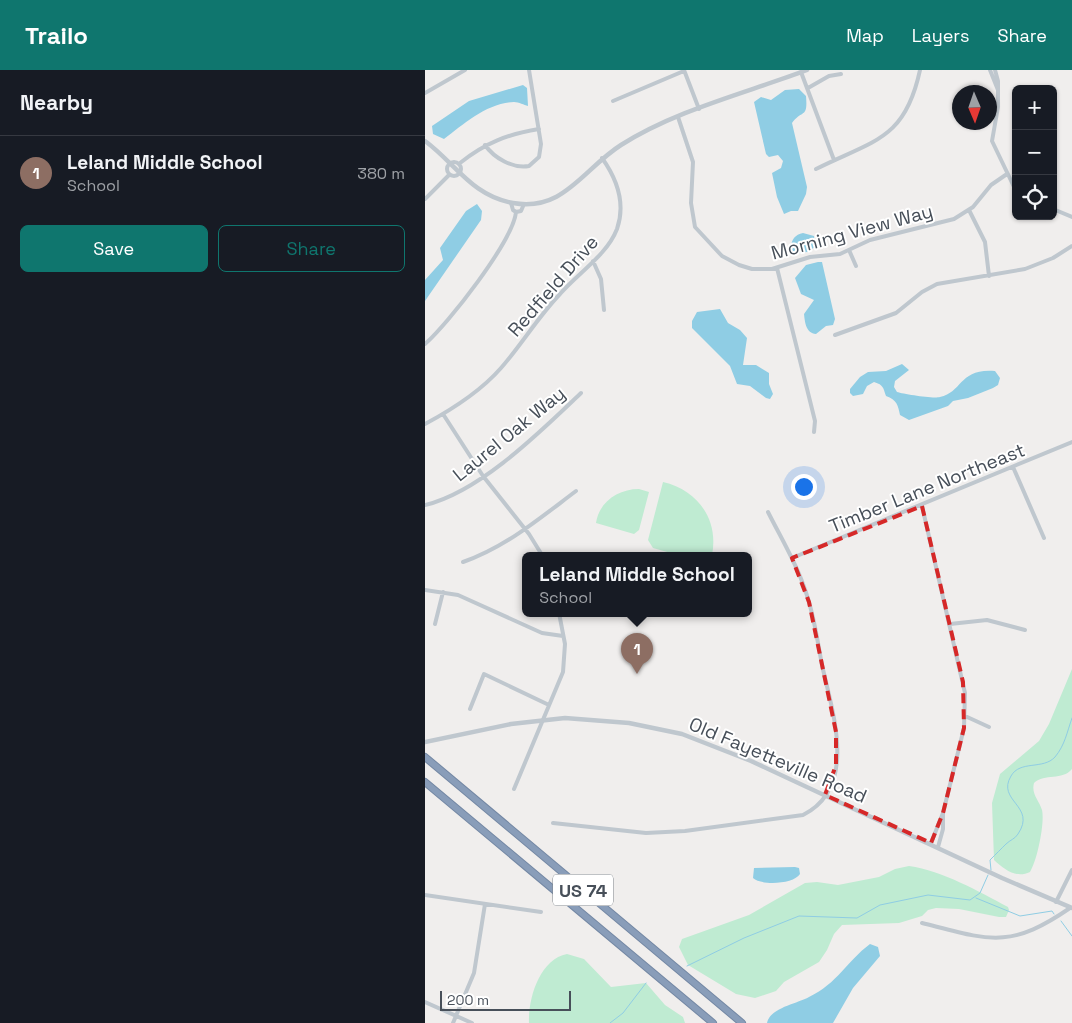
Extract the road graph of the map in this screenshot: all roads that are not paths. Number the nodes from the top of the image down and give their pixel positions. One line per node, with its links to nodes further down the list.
1 (465, 70): 13 (street)
2 (529, 70): 17 (street)
3 (807, 70): 8 (street)
4 (920, 70): 22 (street)
5 (990, 70): 10 (street)
6 (995, 70): 11 (street)
7 (684, 71): 14 (street); 15 (street)
8 (801, 72): 12 (street); 15 (street)
9 (841, 74): 12 (street)
10 (995, 85)
11 (996, 85)
12 (808, 88): 22 (street)
13 (425, 93)
14 (613, 101)
15 (699, 109): 16 (street)
16 (679, 117): 21 (street); 41 (street, Morning View Way)
17 (539, 130): 20 (street); 20 (street)
18 (993, 130): 27 (street)
19 (425, 141): 24 (street)
20 (485, 145): 23 (street)
21 (603, 158): 32 (street); 39 (street, Redfield Drive)
22 (834, 160): 25 (street)
23 (460, 163): 24 (street); 26 (street)
24 (450, 164): 26 (street); 28 (street)
25 (816, 169)
26 (458, 173): 28 (street); 31 (street)
27 (1007, 174): 29 (street); 33 (street, Morning View Way)
28 (449, 175): 30 (street)
29 (1012, 183)
30 (425, 199)
31 (511, 203): 32 (street); 35 (street)
32 (524, 204): 35 (street)
33 (969, 210): 38 (street, Morning View Way); 42 (street)
34 (1057, 211): 36 (street)
35 (516, 212): 45 (street)
36 (1072, 217)
37 (1072, 246): 42 (street)
38 (849, 250): 40 (street); 41 (street, Morning View Way)
39 (593, 261): 43 (street); 47 (street, Redfield Drive)
40 (856, 266)
41 (777, 268): 49 (street)
42 (989, 276): 44 (street)
43 (604, 310)
44 (835, 335)
45 (425, 344)
46 (581, 392): 52 (street, Laurel Oak Way)
47 (443, 414): 48 (street, Redfield Drive); 52 (street)
48 (425, 424)
49 (814, 432)
50 (1072, 442): 51 (street, Timber Lane Northeast)
51 (1013, 467): 55 (street, Timber Lane Northeast); 58 (street)
52 (483, 476): 54 (street, Laurel Oak Way); 57 (street)
53 (576, 491): 57 (street)
54 (425, 505)
55 (921, 506): 60 (street, Timber Lane Northeast); 66 (street)
56 (768, 512): 60 (street)
57 (525, 530): 59 (street); 61 (street)
58 (1044, 538)
59 (540, 552)
60 (792, 558): 78 (street)
61 (463, 562)
62 (425, 590): 63 (street)
63 (443, 592): 65 (street); 68 (street)
64 (560, 617): 68 (street)
65 (435, 624)
66 (950, 624): 67 (street); 71 (street)
67 (1025, 630)
68 (563, 636): 69 (street)
69 (549, 705): 70 (street); 72 (street)
70 (470, 709)
71 (965, 716): 73 (street); 79 (street)
72 (543, 720): 74 (street, Old Fayetteville Road); 77 (street); 78 (street, Old Fayetteville Road)
73 (989, 727)
74 (425, 742)
75 (425, 758): 95 (highway, US 74)
76 (425, 782): 94 (highway, US 74)
77 (514, 789)
78 (825, 795): 80 (street); 81 (street, Old Fayetteville Road)
79 (943, 813): 81 (street); 82 (street)
80 (553, 823)
81 (931, 844): 82 (street, Old Fayetteville Road)
82 (938, 846): 85 (street, Old Fayetteville Road)
83 (1072, 870): 85 (street)
84 (425, 895): 86 (street)
85 (1056, 902): 87 (street, Old Fayetteville Road)
86 (485, 904): 88 (street); 91 (street)
87 (1071, 908): 89 (street)
88 (541, 912)
89 (922, 923)
90 (425, 1002): 91 (street)
91 (457, 1016): 92 (street); 93 (street)
92 (453, 1023)
93 (472, 1023)
94 (713, 1023)
95 (741, 1023)

